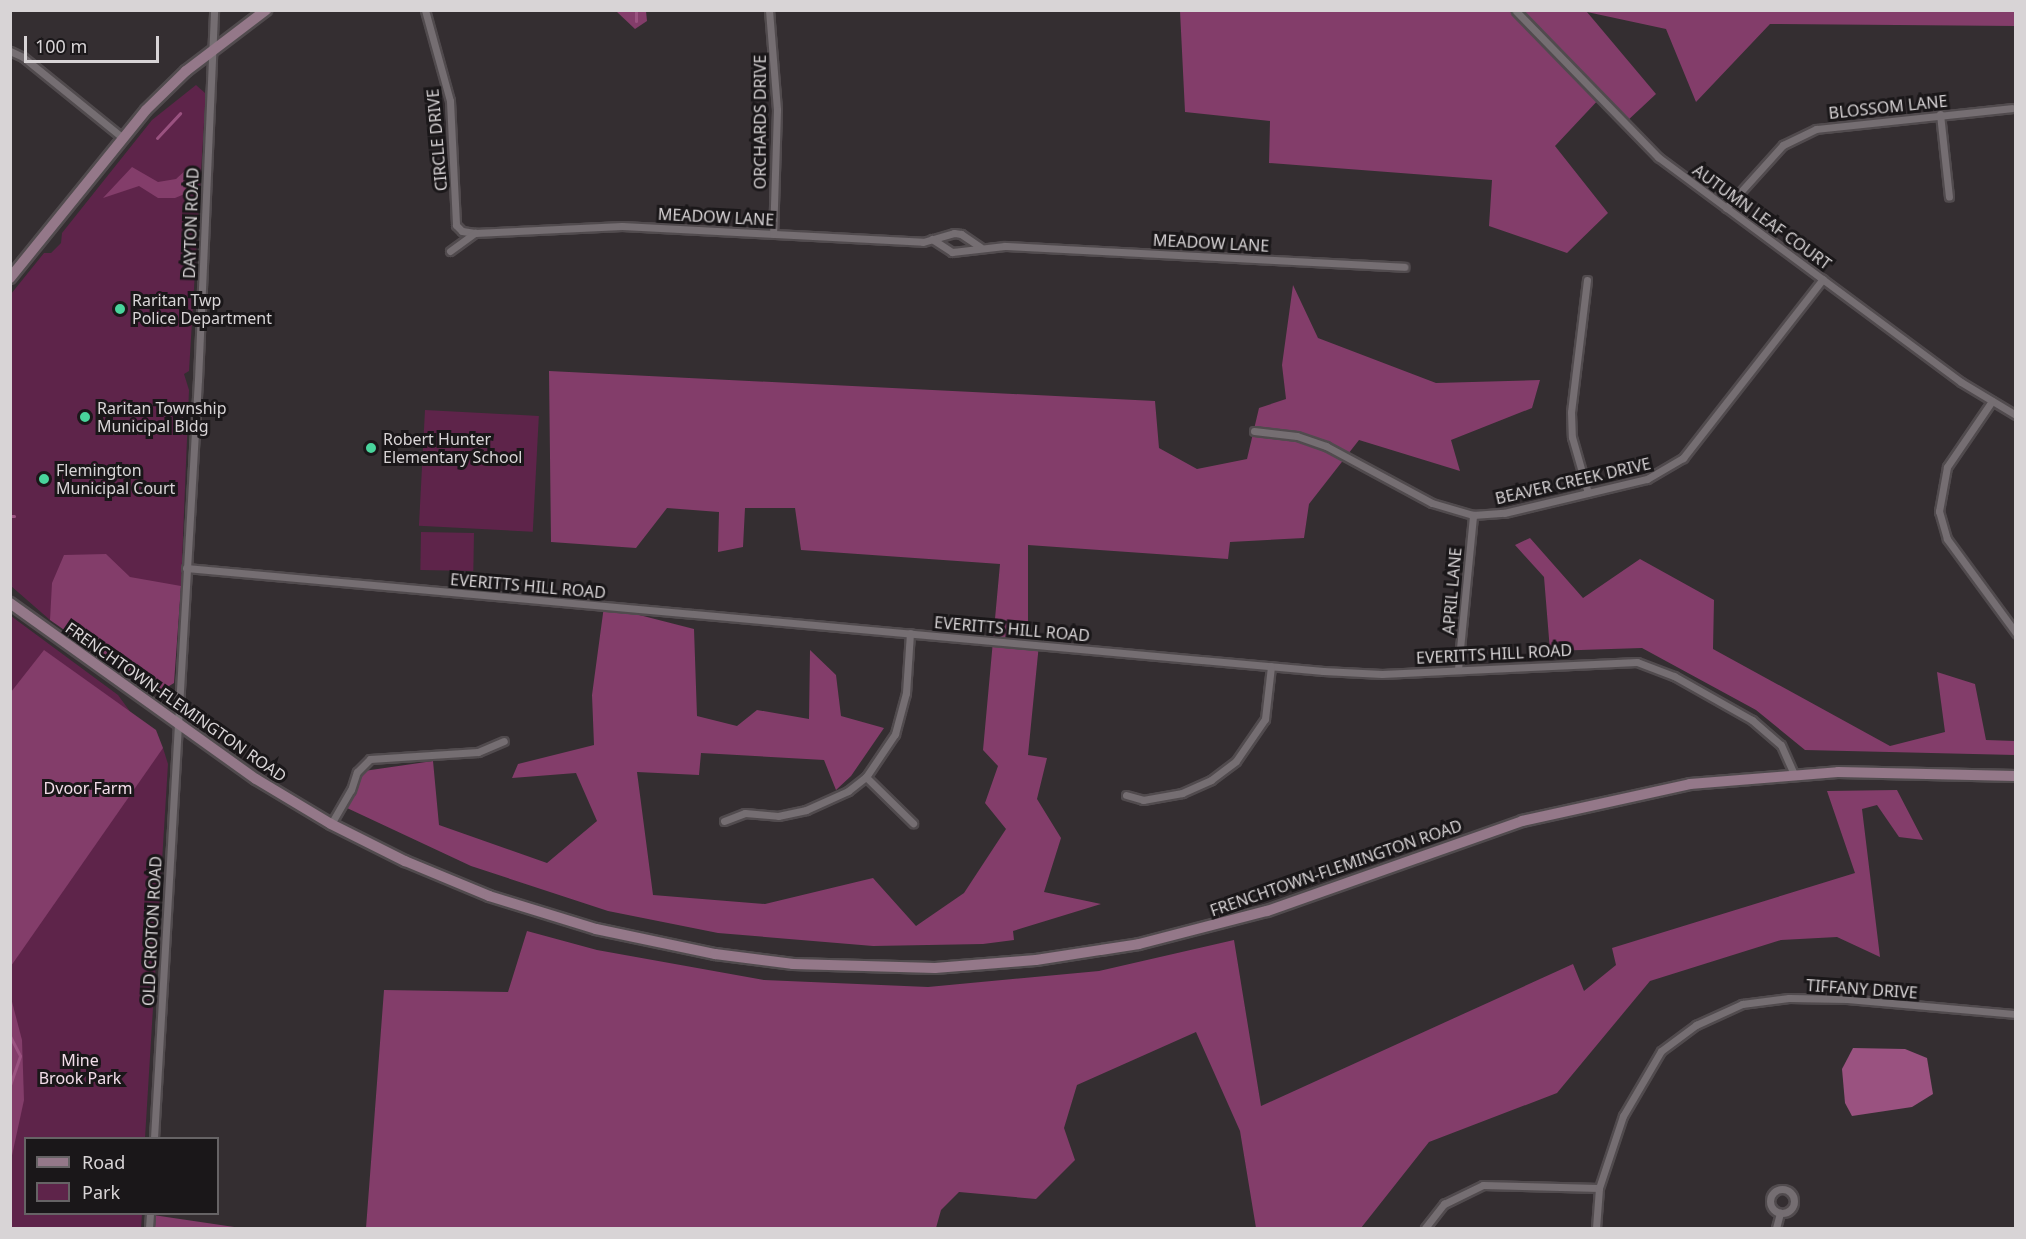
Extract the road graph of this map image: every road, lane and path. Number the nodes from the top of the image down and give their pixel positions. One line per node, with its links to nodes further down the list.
1 (214, 10): 7 (street, DAYTON ROAD)
2 (266, 10): 7 (main road)
3 (425, 10): 13 (street, CIRCLE DRIVE)
4 (769, 10): 14 (street, ORCHARDS DRIVE)
5 (1516, 12): 12 (street, AUTUMN LEAF COURT)
6 (10, 51): 10 (street)
7 (212, 51): 10 (main road); 27 (street, DAYTON ROAD)
8 (2012, 108): 9 (street, BLOSSOM LANE)
9 (1940, 114): 11 (street); 12 (street, BLOSSOM LANE)
10 (123, 138): 19 (main road)
11 (1949, 197)
12 (1726, 208): 20 (street, AUTUMN LEAF COURT)
13 (475, 233): 14 (street, MEADOW LANE); 17 (street)
14 (773, 234): 15 (street, MEADOW LANE)
15 (932, 239): 16 (street, MEADOW LANE); 16 (street, MEADOW LANE)
16 (980, 247): 18 (street, MEADOW LANE)
17 (450, 251)
18 (1404, 267)
19 (10, 278)
20 (1823, 279): 22 (street, AUTUMN LEAF COURT); 25 (street, BEAVER CREEK DRIVE)
21 (1587, 280): 25 (street)
22 (1992, 401): 23 (street, AUTUMN LEAF COURT); 32 (street)
23 (2016, 415)
24 (1254, 431): 26 (street, BEAVER CREEK DRIVE)
25 (1588, 493): 26 (street, BEAVER CREEK DRIVE)
26 (1473, 515): 34 (street, APRIL LANE)
27 (186, 568): 31 (street, EVERITTS HILL ROAD); 35 (street, DAYTON ROAD)
28 (10, 594): 30 (main road, FRENCHTOWN-FLEMINGTON ROAD)
29 (10, 603): 30 (main road, FRENCHTOWN-FLEMINGTON ROAD)
30 (31, 618): 35 (main road, FRENCHTOWN-FLEMINGTON ROAD)
31 (910, 633): 33 (street, EVERITTS HILL ROAD); 39 (street)
32 (2016, 633)
33 (1271, 666): 34 (street, EVERITTS HILL ROAD); 40 (street)
34 (1458, 669): 37 (street, EVERITTS HILL ROAD)
35 (177, 724): 43 (main road, FRENCHTOWN-FLEMINGTON ROAD); 45 (street, OLD CROTON ROAD)
36 (504, 741): 43 (street)
37 (1794, 774): 38 (main road, FRENCHTOWN-FLEMINGTON ROAD); 43 (main road, FRENCHTOWN-FLEMINGTON ROAD)
38 (2016, 776)
39 (866, 777): 41 (street); 42 (street)
40 (1126, 795)
41 (724, 821)
42 (913, 823)
43 (331, 824)
44 (2016, 1014): 46 (street, TIFFANY DRIVE)
45 (154, 1137)
46 (1599, 1188): 48 (street); 49 (street, TIFFANY DRIVE)
47 (1780, 1213): 50 (street)
48 (1425, 1228)
49 (1596, 1228)
50 (1776, 1228)

